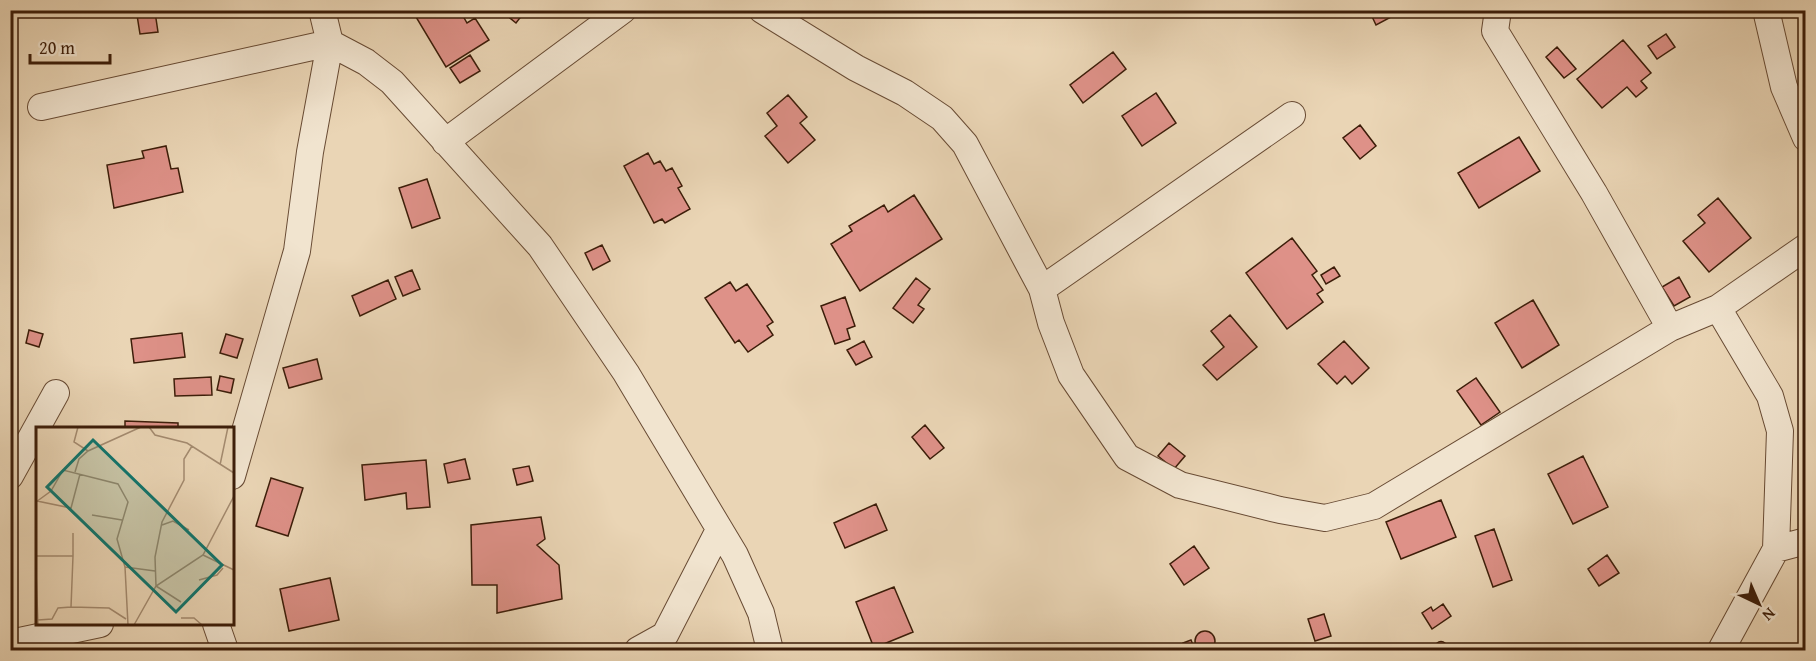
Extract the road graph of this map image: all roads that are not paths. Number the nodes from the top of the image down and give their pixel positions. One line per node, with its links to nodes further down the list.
1 (322, 10): 6 (street)
2 (623, 10): 10 (street)
3 (762, 10): 12 (street)
4 (1498, 10): 14 (street)
5 (1766, 10): 9 (street)
6 (330, 43): 7 (street); 10 (street); 18 (street)
7 (41, 107)
8 (1292, 115): 12 (street)
9 (1806, 138)
10 (445, 142): 20 (street)
11 (1806, 247): 13 (street)
12 (1042, 289): 14 (street)
13 (1718, 308): 14 (street); 22 (street)
14 (1670, 328)
15 (56, 393): 16 (street)
16 (37, 427)
17 (36, 429): 19 (street)
18 (234, 469)
19 (10, 476)
20 (719, 530): 27 (street); 28 (street)
21 (1806, 541): 22 (street)
22 (1776, 549): 29 (street)
23 (95, 625): 25 (street)
24 (216, 625): 26 (street)
25 (10, 643)
26 (225, 651)
27 (638, 651)
28 (770, 651)
29 (1721, 651)

